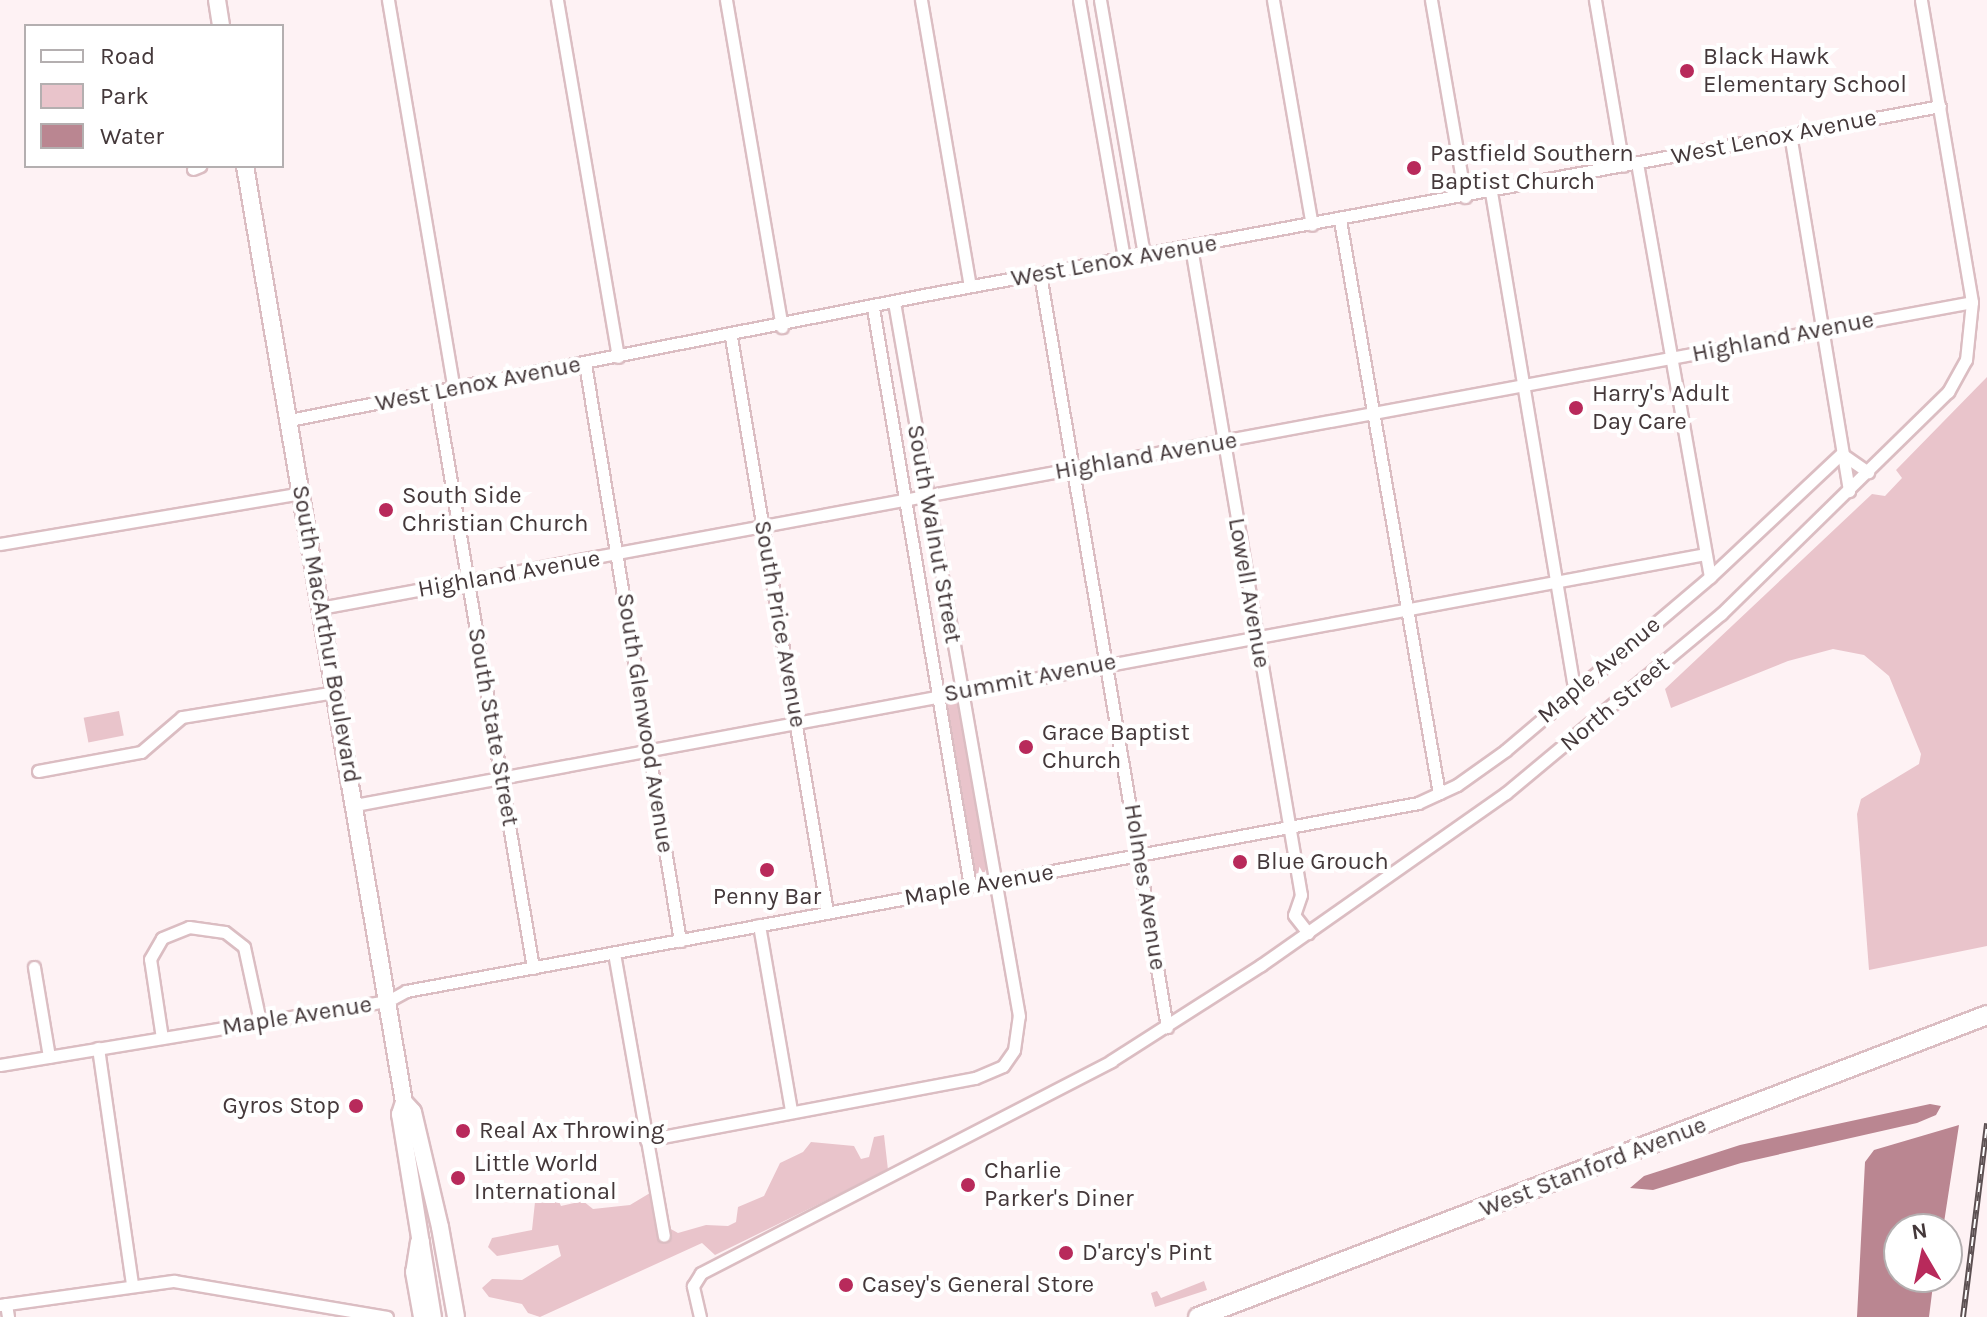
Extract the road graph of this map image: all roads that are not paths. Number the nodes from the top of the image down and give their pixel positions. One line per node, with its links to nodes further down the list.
1 (388, 0): 35 (street)
2 (557, 0): 31 (street)
3 (726, 0): 28 (street)
4 (921, 0): 24 (street)
5 (1079, 0): 22 (street)
6 (1100, 0): 21 (street)
7 (1273, 0): 19 (street)
8 (1431, 0): 17 (street)
9 (1595, 0): 14 (street)
10 (1921, 0): 11 (street, North Street)
11 (1940, 106): 12 (street, West Lenox Avenue); 26 (street, North Street)
12 (1790, 134): 13 (street, West Lenox Avenue); 29 (street)
13 (1637, 163): 14 (street, West Lenox Avenue); 32 (street)
14 (1623, 166): 16 (street, West Lenox Avenue)
15 (245, 168): 38 (main road, South MacArthur Boulevard)
16 (1491, 192): 17 (street, West Lenox Avenue); 34 (street)
17 (1465, 197): 18 (street, West Lenox Avenue)
18 (1340, 220): 19 (street, West Lenox Avenue); 37 (street)
19 (1312, 225): 20 (street, West Lenox Avenue)
20 (1191, 247): 21 (street, West Lenox Avenue); 39 (street, Lowell Avenue)
21 (1144, 255): 22 (street, West Lenox Avenue)
22 (1124, 259): 23 (street, West Lenox Avenue)
23 (1040, 274): 24 (street, West Lenox Avenue); 41 (street, Holmes Avenue)
24 (969, 282): 25 (street, West Lenox Avenue)
25 (894, 302): 27 (street, West Lenox Avenue); 45 (street, South Walnut Street)
26 (1972, 302): 29 (street, Highland Avenue); 42 (street, North Street)
27 (873, 308): 28 (street, West Lenox Avenue); 46 (street, South Walnut Street)
28 (782, 327): 30 (street, West Lenox Avenue)
29 (1821, 329): 32 (street, Highland Avenue); 40 (street)
30 (731, 337): 31 (street, West Lenox Avenue); 47 (street, South Price Avenue)
31 (618, 357): 33 (street, West Lenox Avenue)
32 (1671, 358): 34 (street, Highland Avenue); 50 (street)
33 (585, 364): 35 (street, West Lenox Avenue); 49 (street, South Glenwood Avenue)
34 (1523, 386): 37 (street, Highland Avenue); 52 (street)
35 (454, 389): 36 (street, West Lenox Avenue)
36 (436, 393): 38 (street, West Lenox Avenue); 53 (street, South State Street)
37 (1374, 414): 39 (street, Highland Avenue); 55 (street)
38 (289, 420): 44 (main road, South MacArthur Boulevard)
39 (1222, 442): 41 (street, Highland Avenue); 56 (street, Lowell Avenue)
40 (1841, 454): 42 (street); 43 (street); 51 (street, Maple Avenue)
41 (1073, 469): 45 (street, Highland Avenue); 57 (street, Holmes Avenue)
42 (1868, 472): 43 (street, North Street)
43 (1849, 491): 74 (street, North Street)
44 (302, 493): 48 (street); 54 (main road, South MacArthur Boulevard)
45 (927, 497): 46 (street, Highland Avenue); 59 (street, South Walnut Street)
46 (907, 501): 47 (street, Highland Avenue); 61 (street, South Walnut Street)
47 (764, 527): 49 (street, Highland Avenue); 62 (street, South Price Avenue)
48 (0, 544)
49 (617, 554): 53 (street, Highland Avenue); 63 (street, South Glenwood Avenue)
50 (1705, 554): 51 (street); 52 (street, Summit Avenue)
51 (1710, 577): 58 (street, Maple Avenue)
52 (1555, 581): 55 (street, Summit Avenue); 58 (street)
53 (468, 583): 54 (street, Highland Avenue); 65 (street, South State Street)
54 (320, 608): 60 (main road, South MacArthur Boulevard)
55 (1406, 609): 56 (street, Summit Avenue); 66 (street)
56 (1257, 636): 57 (street, Summit Avenue); 68 (street, Lowell Avenue)
57 (1107, 663): 59 (street, Summit Avenue); 69 (street, Holmes Avenue)
58 (1579, 689): 66 (street, Maple Avenue)
59 (962, 691): 61 (street, Summit Avenue); 70 (street, South Walnut Street)
60 (335, 692): 64 (street); 67 (main road, South MacArthur Boulevard)
61 (940, 695): 62 (street, Summit Avenue); 71 (street, South Walnut Street)
62 (797, 720): 63 (street, Summit Avenue); 72 (street, South Price Avenue)
63 (649, 749): 65 (street, Summit Avenue); 75 (street, South Glenwood Avenue)
64 (38, 771)
65 (502, 776): 67 (street, Summit Avenue); 78 (street, South State Street)
66 (1439, 794): 68 (street, Maple Avenue)
67 (355, 805): 79 (main road, South MacArthur Boulevard)
68 (1290, 830): 69 (street, Maple Avenue); 74 (street, Lowell Avenue)
69 (1140, 857): 70 (street, Maple Avenue); 82 (street, Holmes Avenue)
70 (995, 882): 71 (street, Maple Avenue); 88 (street, South Walnut Street)
71 (970, 886): 72 (street, Maple Avenue)
72 (827, 912): 73 (street, Maple Avenue)
73 (759, 925): 75 (street, Maple Avenue); 88 (street)
74 (1308, 933): 82 (street, North Street)
75 (680, 941): 76 (street, Maple Avenue)
76 (614, 953): 78 (street, Maple Avenue); 89 (street)
77 (34, 967): 85 (street)
78 (533, 968): 79 (street, Maple Avenue)
79 (388, 1001): 81 (street, Maple Avenue); 87 (main road, South MacArthur Boulevard)
80 (1987, 1015): 100 (main road, West Stanford Avenue)
81 (260, 1021): 83 (street, Maple Avenue); 83 (street)
82 (1167, 1027): 99 (street, North Street)
83 (162, 1038): 84 (street, Maple Avenue)
84 (98, 1048): 85 (street, Maple Avenue); 92 (street)
85 (49, 1057): 86 (street, Maple Avenue)
86 (0, 1065)
87 (404, 1102): 91 (main road, South MacArthur Boulevard); 98 (main road, South MacArthur Boulevard)
88 (791, 1111): 89 (street)
89 (646, 1140): 90 (street)
90 (664, 1236)
91 (420, 1242): 96 (main road); 97 (main road, South MacArthur Boulevard)
92 (132, 1283): 93 (street); 95 (street)
93 (3, 1304): 94 (street)
94 (8, 1317)
95 (387, 1317)
96 (423, 1317)
97 (433, 1317)
98 (456, 1317)
99 (700, 1317)
100 (1198, 1317)

